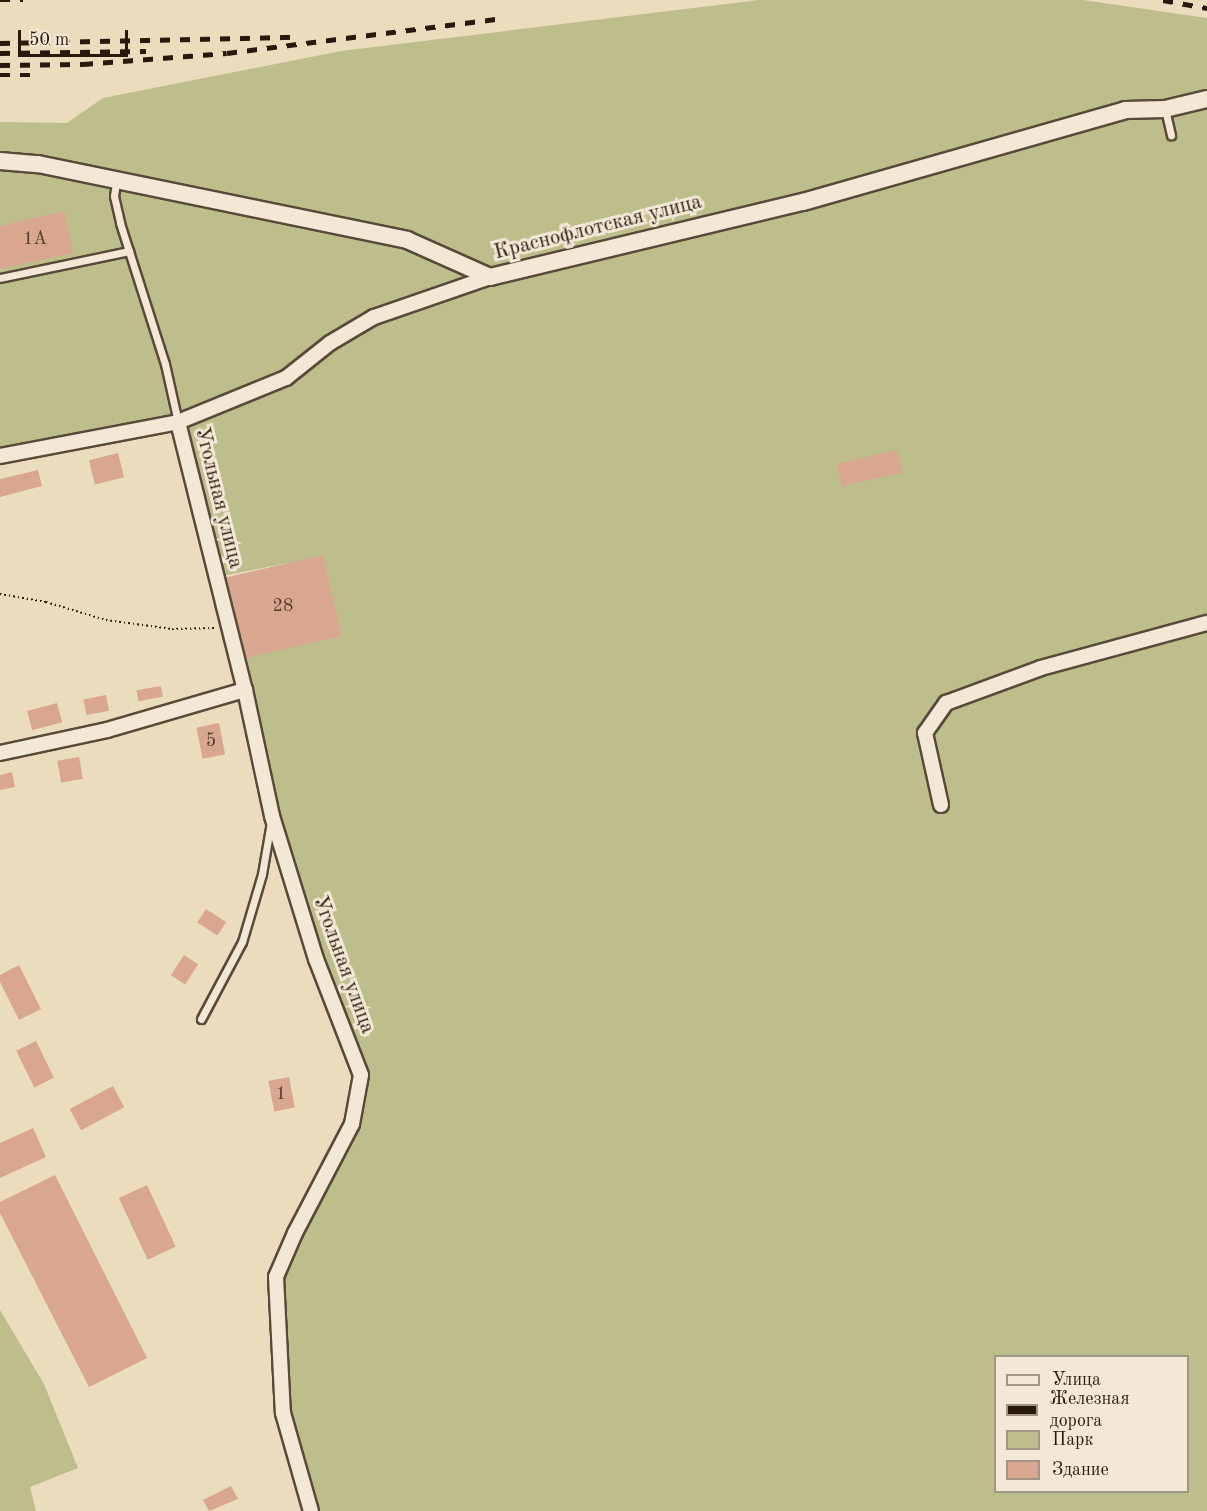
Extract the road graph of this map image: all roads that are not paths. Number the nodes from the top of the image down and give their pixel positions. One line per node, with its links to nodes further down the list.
1 (1207, 99): 2 (street, Краснофлотская улица)
2 (1165, 109): 3 (lane); 8 (street, Краснофлотская улица)
3 (1171, 135)
4 (0, 161): 5 (street, Краснофлотская улица)
5 (116, 180): 6 (lane); 8 (street, Краснофлотская улица)
6 (129, 252): 7 (lane); 9 (lane)
7 (0, 278)
8 (489, 278): 9 (street)
9 (178, 422): 10 (street); 12 (street, Угольная улица)
10 (0, 456)
11 (1207, 622): 14 (street)
12 (245, 690): 13 (street); 15 (street, Угольная улица)
13 (0, 753)
14 (941, 805)
15 (272, 816): 16 (lane); 17 (street, Угольная улица)
16 (201, 1019)
17 (311, 1511)

